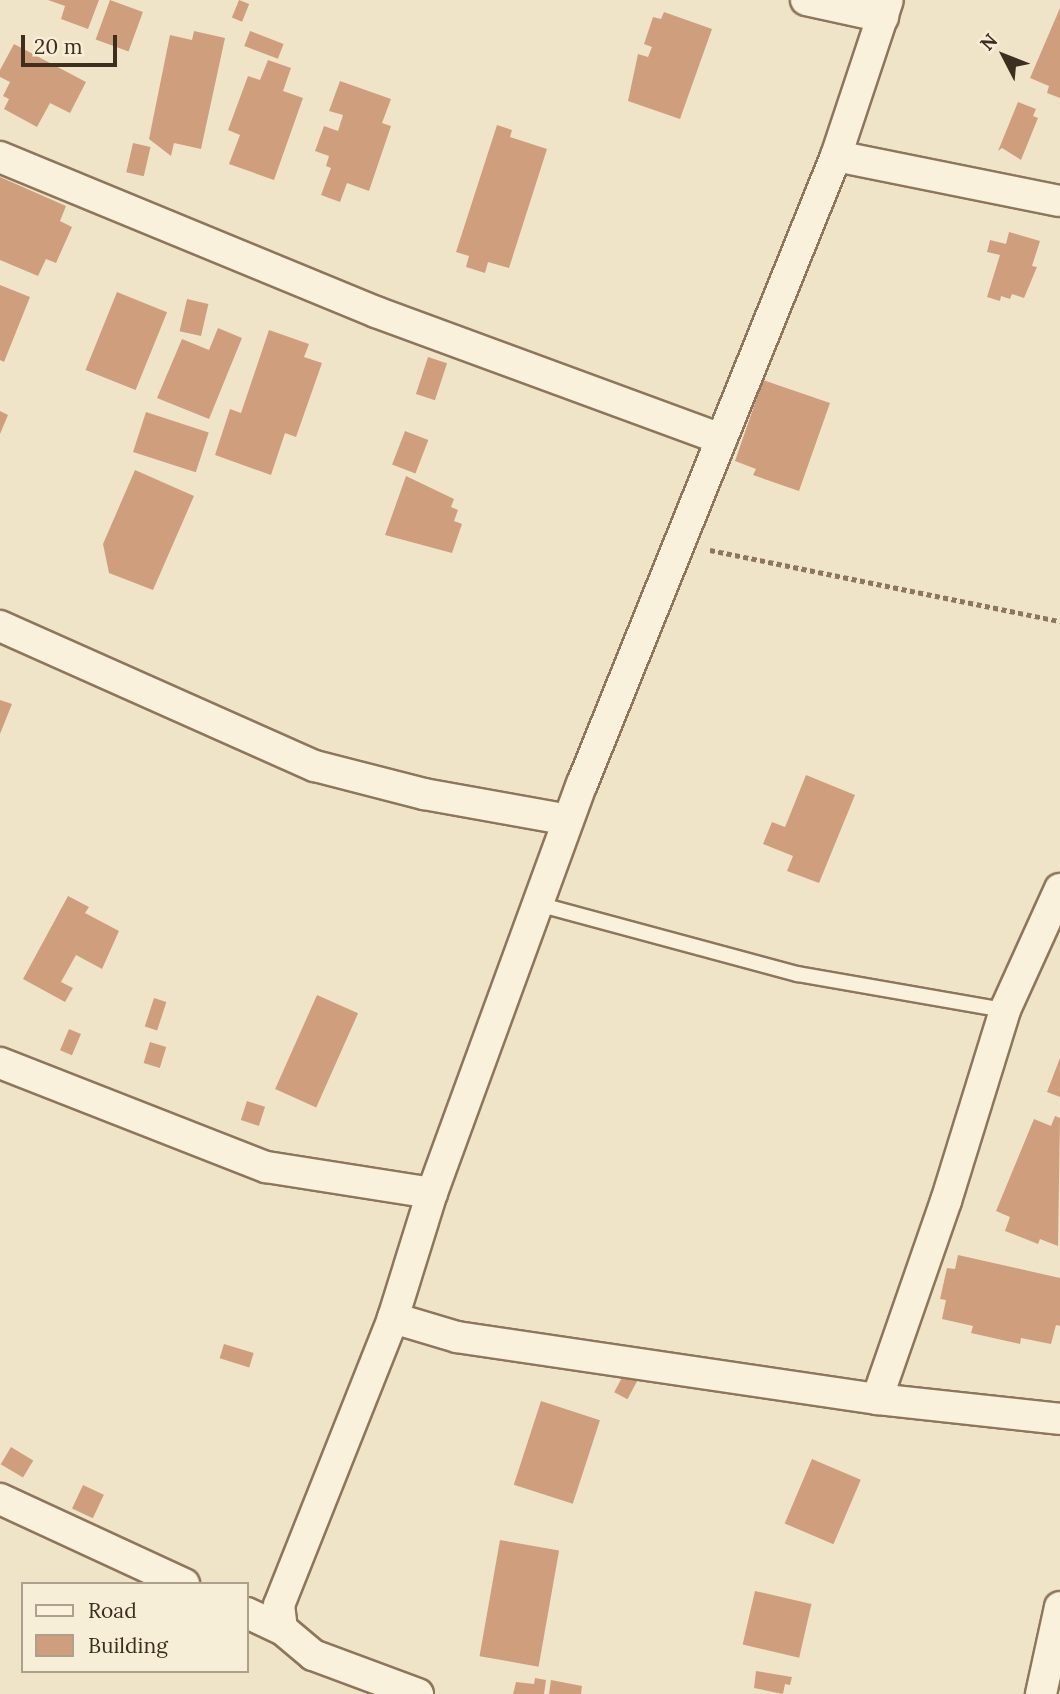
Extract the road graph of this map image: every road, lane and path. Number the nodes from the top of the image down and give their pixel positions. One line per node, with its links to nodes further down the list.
1 (806, 0): 2 (street)
2 (886, 9): 3 (street)
3 (836, 156): 5 (street); 6 (street)
4 (0, 157): 6 (street)
5 (1060, 201)
6 (721, 439): 7 (street)
7 (678, 543): 8 (path); 10 (street)
8 (1060, 621)
9 (0, 626): 10 (street)
10 (568, 820): 12 (street)
11 (1060, 889): 13 (street)
12 (538, 904): 13 (lane); 15 (street)
13 (1005, 1010): 17 (street)
14 (0, 1063): 15 (street)
15 (432, 1193): 16 (street)
16 (393, 1318): 17 (street); 23 (street)
17 (877, 1399): 18 (street)
18 (1060, 1419)
19 (0, 1499): 20 (street)
20 (180, 1582)
21 (1060, 1607): 25 (street)
22 (248, 1613): 23 (street)
23 (282, 1629): 24 (street)
24 (418, 1694)
25 (1041, 1694)

